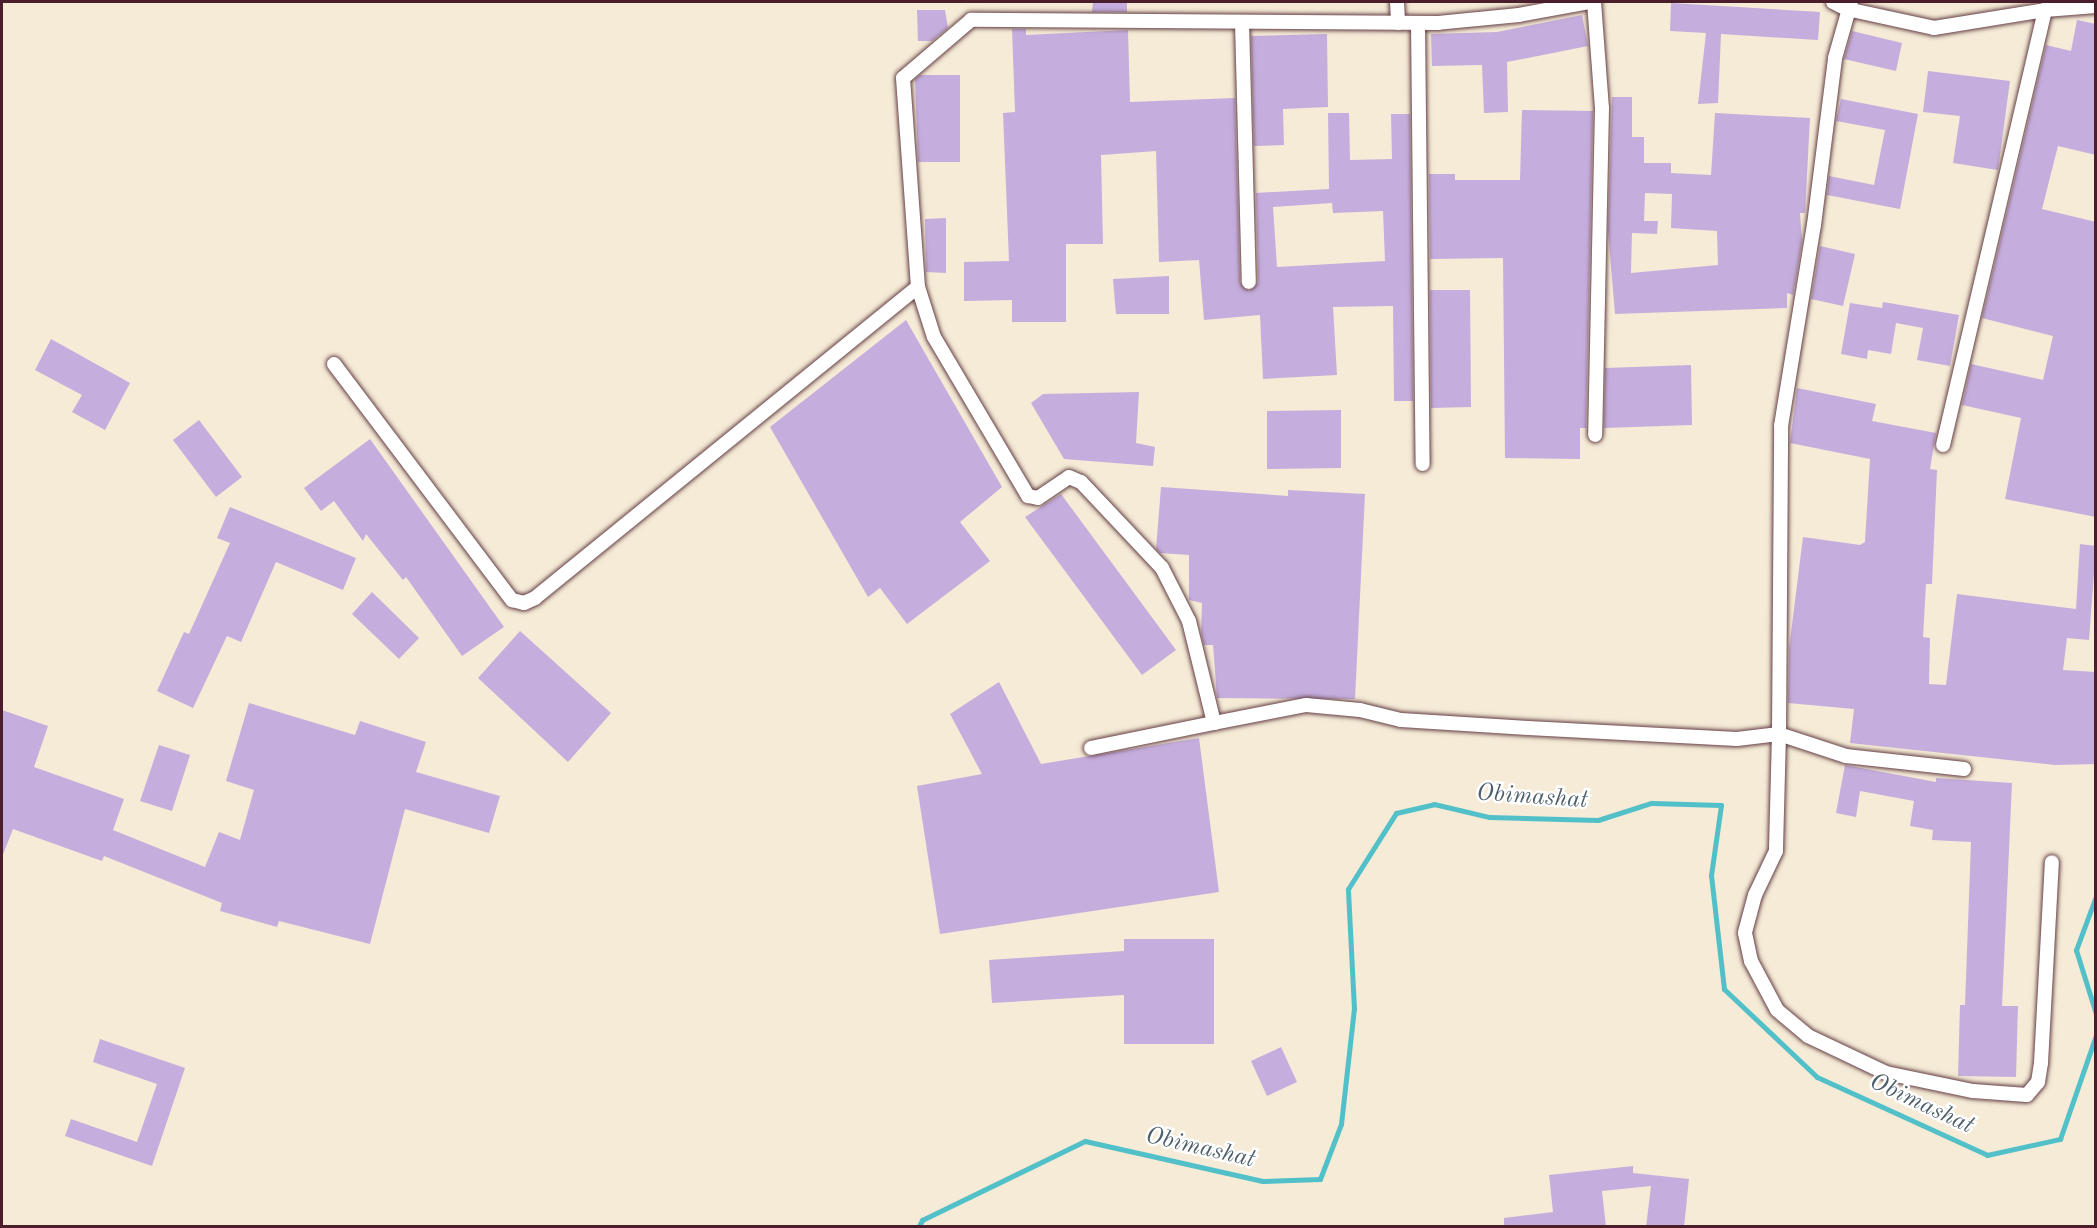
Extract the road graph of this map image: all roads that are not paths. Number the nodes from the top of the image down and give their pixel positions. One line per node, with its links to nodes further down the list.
1 (1397, 2): 8 (street)
2 (1591, 2): 9 (street); 13 (street)
3 (1833, 2): 4 (street)
4 (1849, 5): 6 (street); 17 (street)
5 (2096, 6): 6 (street)
6 (2045, 10): 14 (street)
7 (1242, 22): 8 (street); 10 (street); 11 (street)
8 (1398, 23): 9 (street)
9 (1418, 23): 15 (street)
10 (1249, 282)
11 (918, 287): 12 (street); 16 (street)
12 (334, 364)
13 (1594, 435)
14 (1943, 445)
15 (1423, 464)
16 (1214, 723): 17 (street); 18 (street)
17 (1779, 734): 19 (street); 20 (street)
18 (1091, 748)
19 (1964, 769)
20 (2052, 862)

